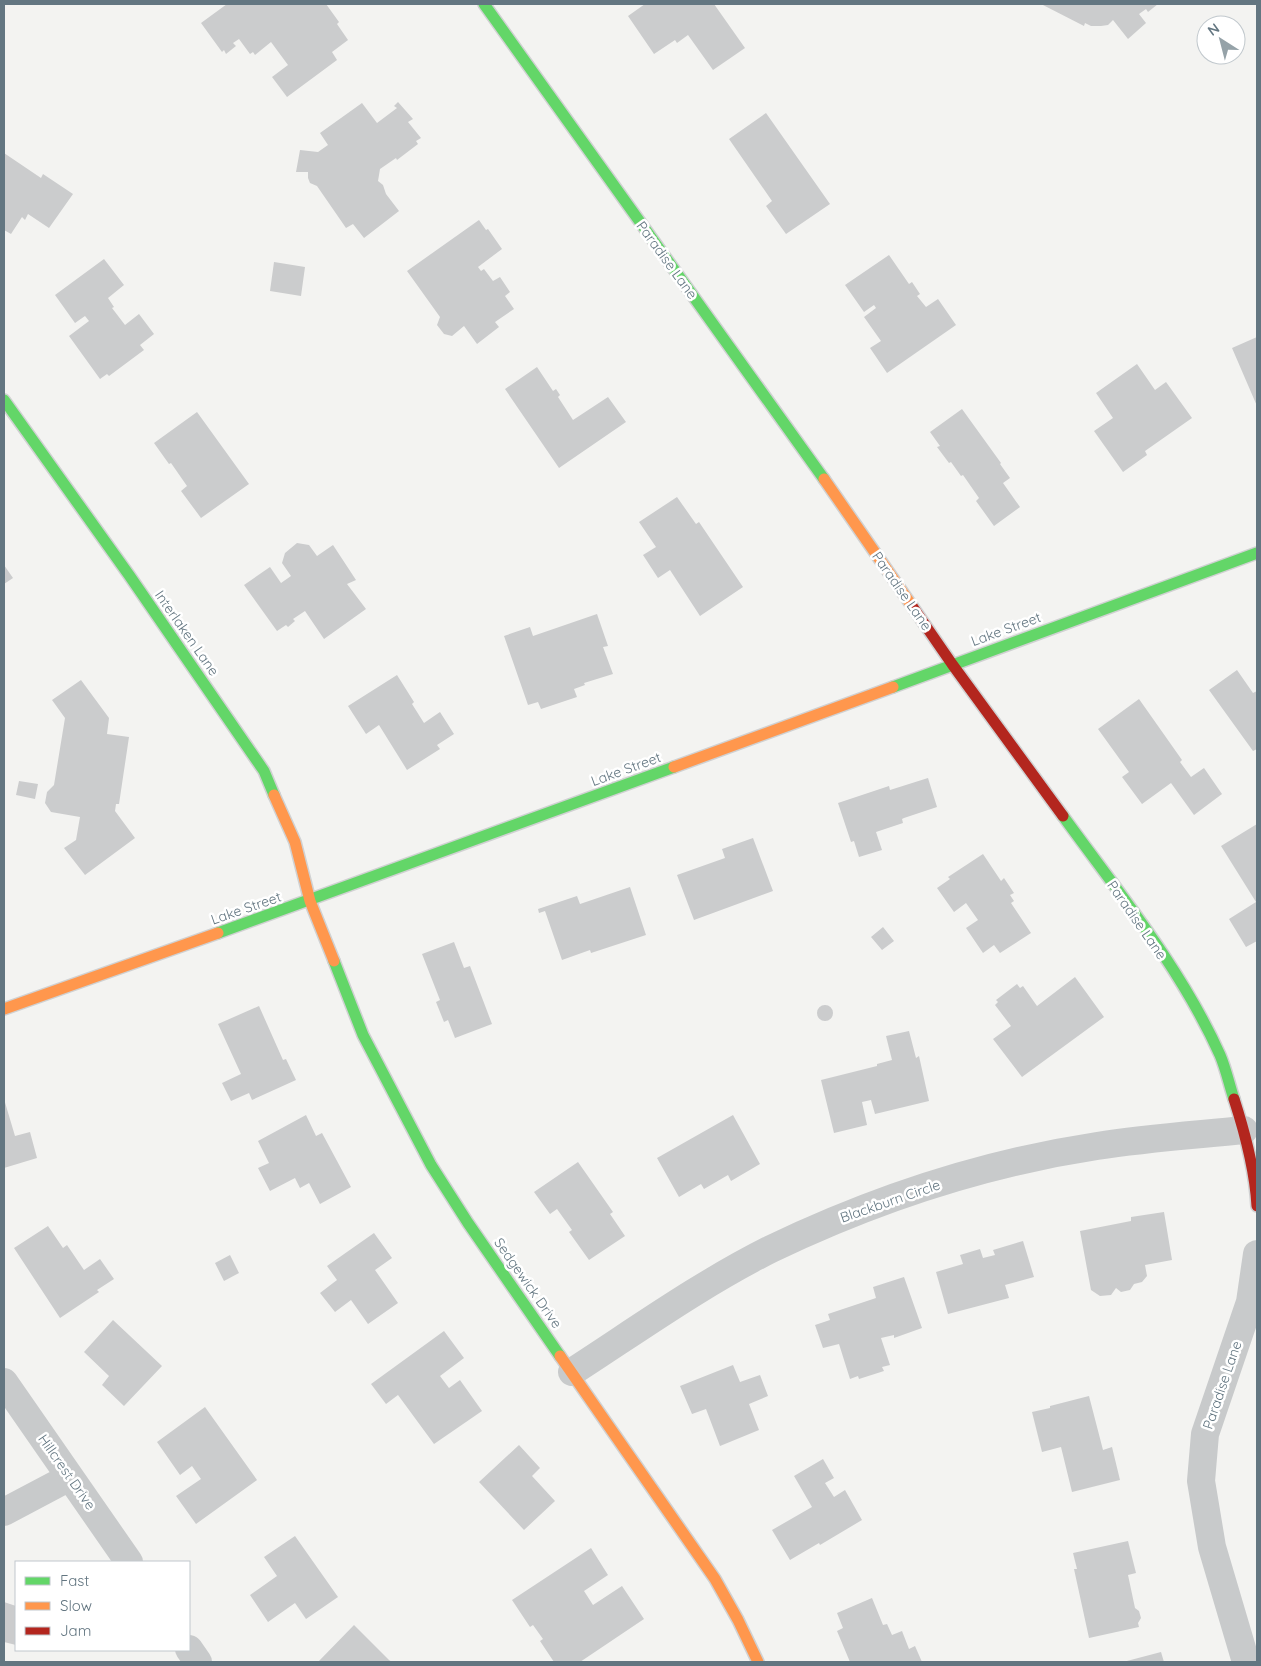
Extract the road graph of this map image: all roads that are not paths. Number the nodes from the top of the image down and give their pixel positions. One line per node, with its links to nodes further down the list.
1 (484, 4): 4 (street, Paradise Lane)
2 (4, 400): 5 (street, Interlaken Lane)
3 (1257, 552): 4 (street, Lake Street)
4 (952, 664): 5 (street, Lake Street); 7 (street, Paradise Lane)
5 (310, 901): 6 (street, Lake Street); 10 (street, Sedgewick Drive)
6 (4, 1009)
7 (1244, 1130): 8 (street, Paradise Lane); 10 (street, Blackburn Circle)
8 (1257, 1206)
9 (1257, 1254): 18 (street, Paradise Lane)
10 (572, 1372): 17 (street, Sedgewick Drive)
11 (4, 1382): 12 (street, Hillcrest Drive)
12 (70, 1476): 13 (street); 14 (street, Hillcrest Drive)
13 (4, 1512)
14 (128, 1561)
15 (190, 1650): 16 (street)
16 (198, 1662)
17 (758, 1662)
18 (1246, 1662)

